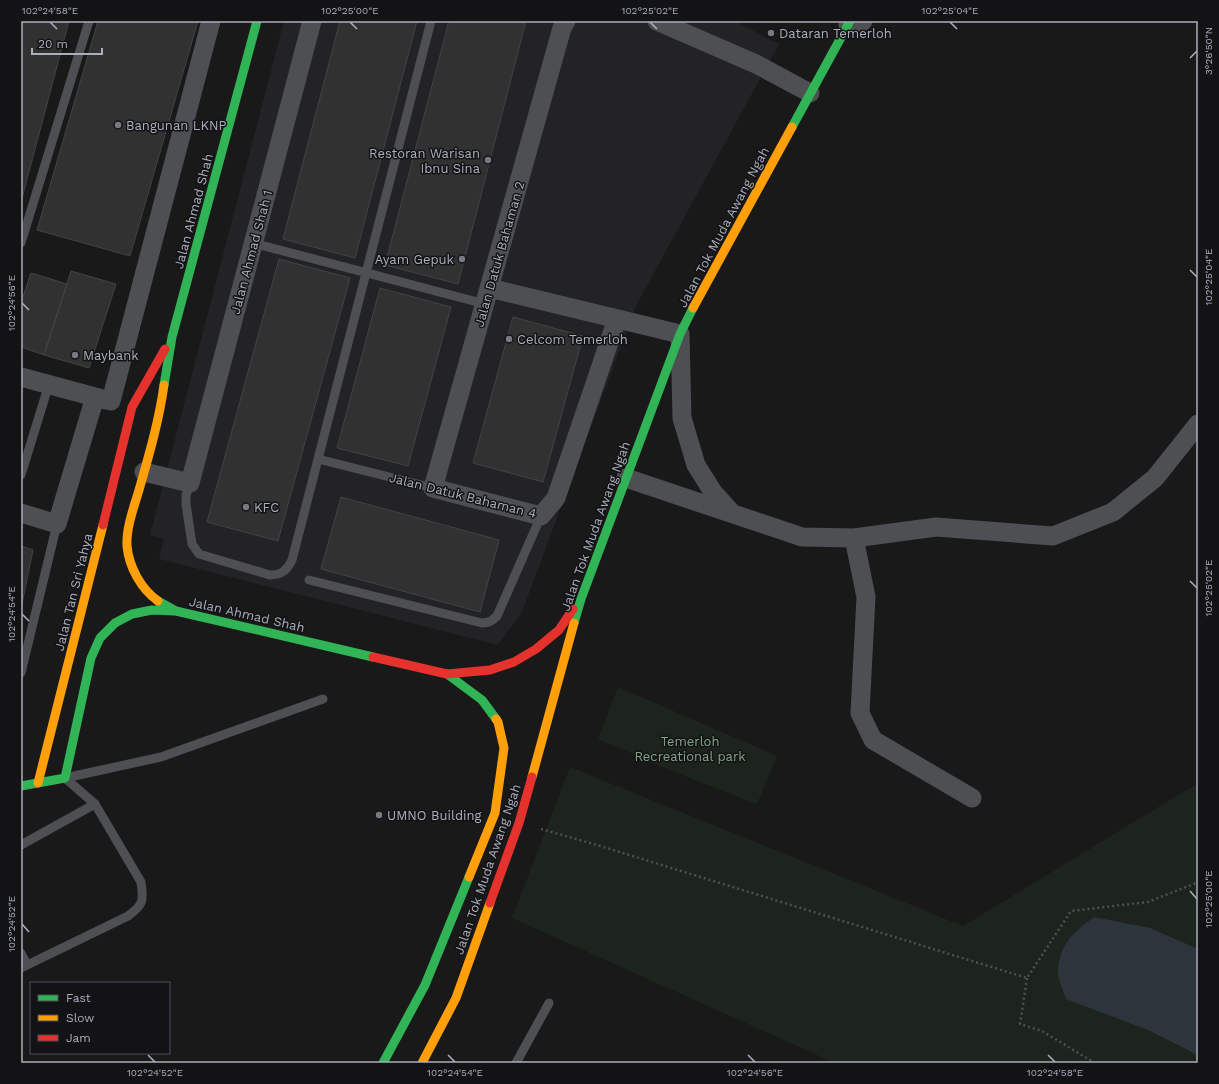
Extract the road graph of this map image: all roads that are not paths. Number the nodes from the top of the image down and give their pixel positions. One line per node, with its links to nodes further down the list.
1 (89, 21): 10 (lane)
2 (211, 21): 19 (street)
3 (257, 21): 16 (main road, Jalan Ahmad Shah)
4 (312, 21): 11 (street, Jalan Ahmad Shah 1)
5 (431, 21): 12 (lane)
6 (566, 21): 13 (street, Jalan Datuk Bahaman 2)
7 (657, 21): 9 (street)
8 (854, 22): 9 (main road, Jalan Tok Muda Awang Ngah)
9 (810, 93): 15 (main road, Jalan Tok Muda Awang Ngah)
10 (21, 243)
11 (253, 243): 12 (lane); 26 (street, Jalan Ahmad Shah 1)
12 (366, 272): 13 (lane); 22 (lane)
13 (487, 296): 14 (street); 27 (street, Jalan Datuk Bahaman 2)
14 (617, 318): 15 (street); 30 (street, Jalan Datuk Bahaman 4)
15 (680, 334): 25 (main road, Jalan Tok Muda Awang Ngah); 29 (street)
16 (172, 337): 20 (main road, Jalan Ahmad Shah); 23 (main road, Jalan Ahmad Shah)
17 (21, 377): 18 (street)
18 (49, 384): 19 (street); 24 (lane)
19 (103, 399): 20 (street); 31 (street)
20 (132, 407): 40 (main road, Jalan Tan Sri Yahya)
21 (1198, 424): 32 (street)
22 (318, 459): 26 (lane, Jalan Ahmad Shah 1); 27 (lane, Jalan Datuk Bahaman 4)
23 (144, 472): 26 (street); 35 (main road, Jalan Ahmad Shah)
24 (21, 475)
25 (626, 478): 29 (street); 34 (main road, Jalan Tok Muda Awang Ngah)
26 (190, 483)
27 (433, 488): 30 (street, Jalan Datuk Bahaman 4)
28 (21, 513): 31 (street)
29 (732, 513): 32 (street)
30 (541, 516): 33 (lane)
31 (57, 524): 36 (lane)
32 (854, 538): 42 (street)
33 (309, 580)
34 (581, 599): 37 (main road, Jalan Ahmad Shah); 49 (main road, Jalan Tok Muda Awang Ngah)
35 (176, 611): 37 (main road, Jalan Ahmad Shah); 39 (main road)
36 (21, 673)
37 (447, 674): 48 (main road, Jalan Tok Muda Awang Ngah)
38 (322, 699): 39 (lane)
39 (65, 778): 40 (main road); 43 (lane)
40 (38, 783): 41 (main road)
41 (21, 786)
42 (972, 798)
43 (95, 804): 44 (lane); 46 (lane)
44 (21, 845)
45 (21, 953): 46 (lane)
46 (24, 966)
47 (549, 1003): 50 (lane)
48 (383, 1063)
49 (422, 1063)
50 (516, 1063)

